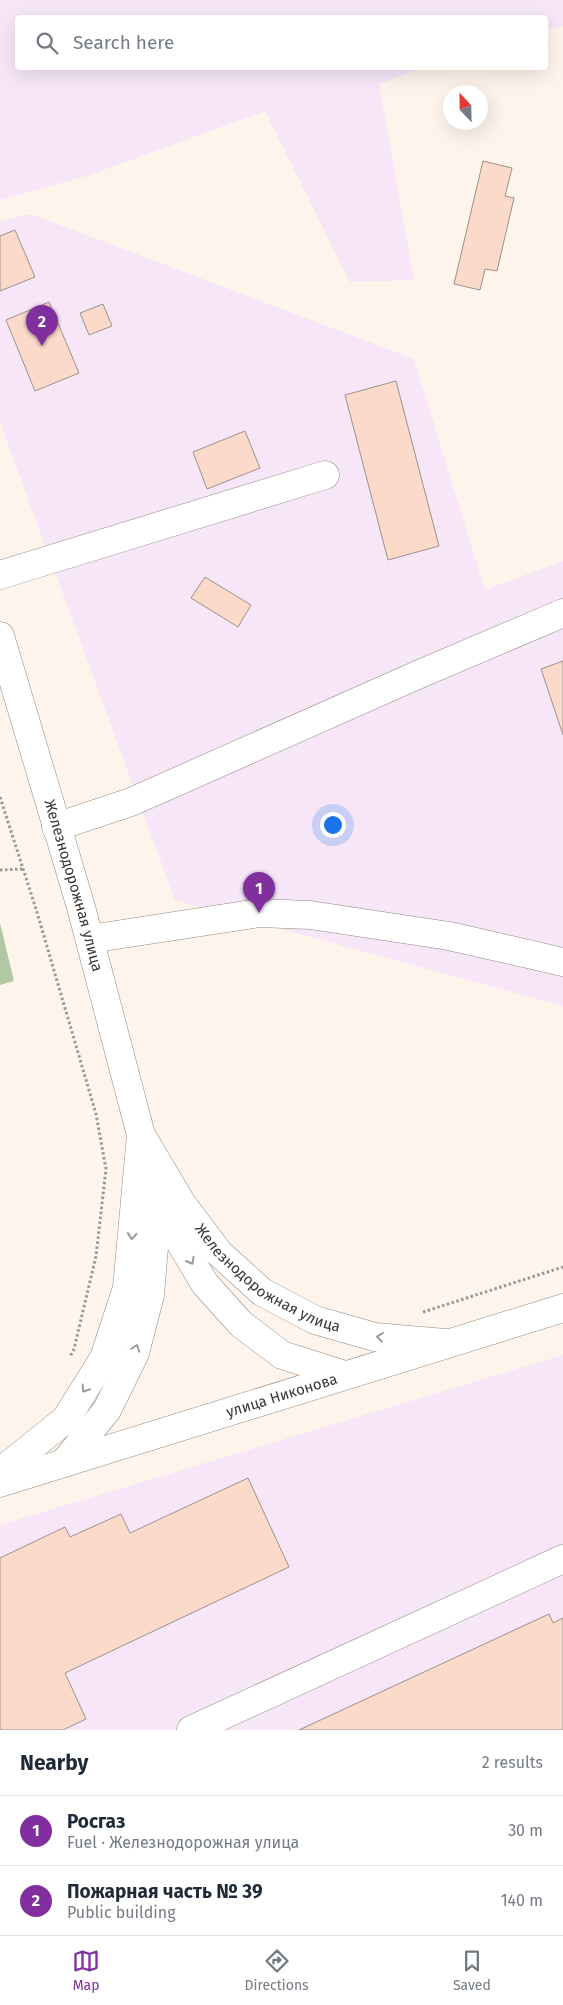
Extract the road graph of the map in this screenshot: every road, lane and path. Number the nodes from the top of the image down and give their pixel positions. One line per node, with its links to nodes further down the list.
1 (325, 475): 2 (main road)
2 (0, 575)
3 (563, 613): 6 (main road)
4 (0, 636): 6 (main road, Железнодорожная улица)
5 (0, 797): 7 (path)
6 (56, 827): 9 (main road, Железнодорожная улица)
7 (23, 869): 8 (path); 16 (path)
8 (0, 870)
9 (90, 939): 10 (main road); 11 (main road, Железнодорожная улица)
10 (563, 962)
11 (141, 1135): 15 (main road, Железнодорожная улица, one-way to 11); 17 (main road, one-way to 17); 18 (main road, one-way to 11); 19 (main road, Железнодорожная улица, one-way to 19)
12 (563, 1267): 14 (path)
13 (563, 1308): 15 (main road, улица Никонова)
14 (416, 1315)
15 (446, 1343): 17 (main road, улица Никонова)
16 (70, 1358)
17 (345, 1375): 18 (main road, улица Никонова)
18 (64, 1463): 20 (main road, улица Никонова)
19 (0, 1472)
20 (0, 1483)
21 (563, 1559): 22 (main road)
22 (191, 1730)

